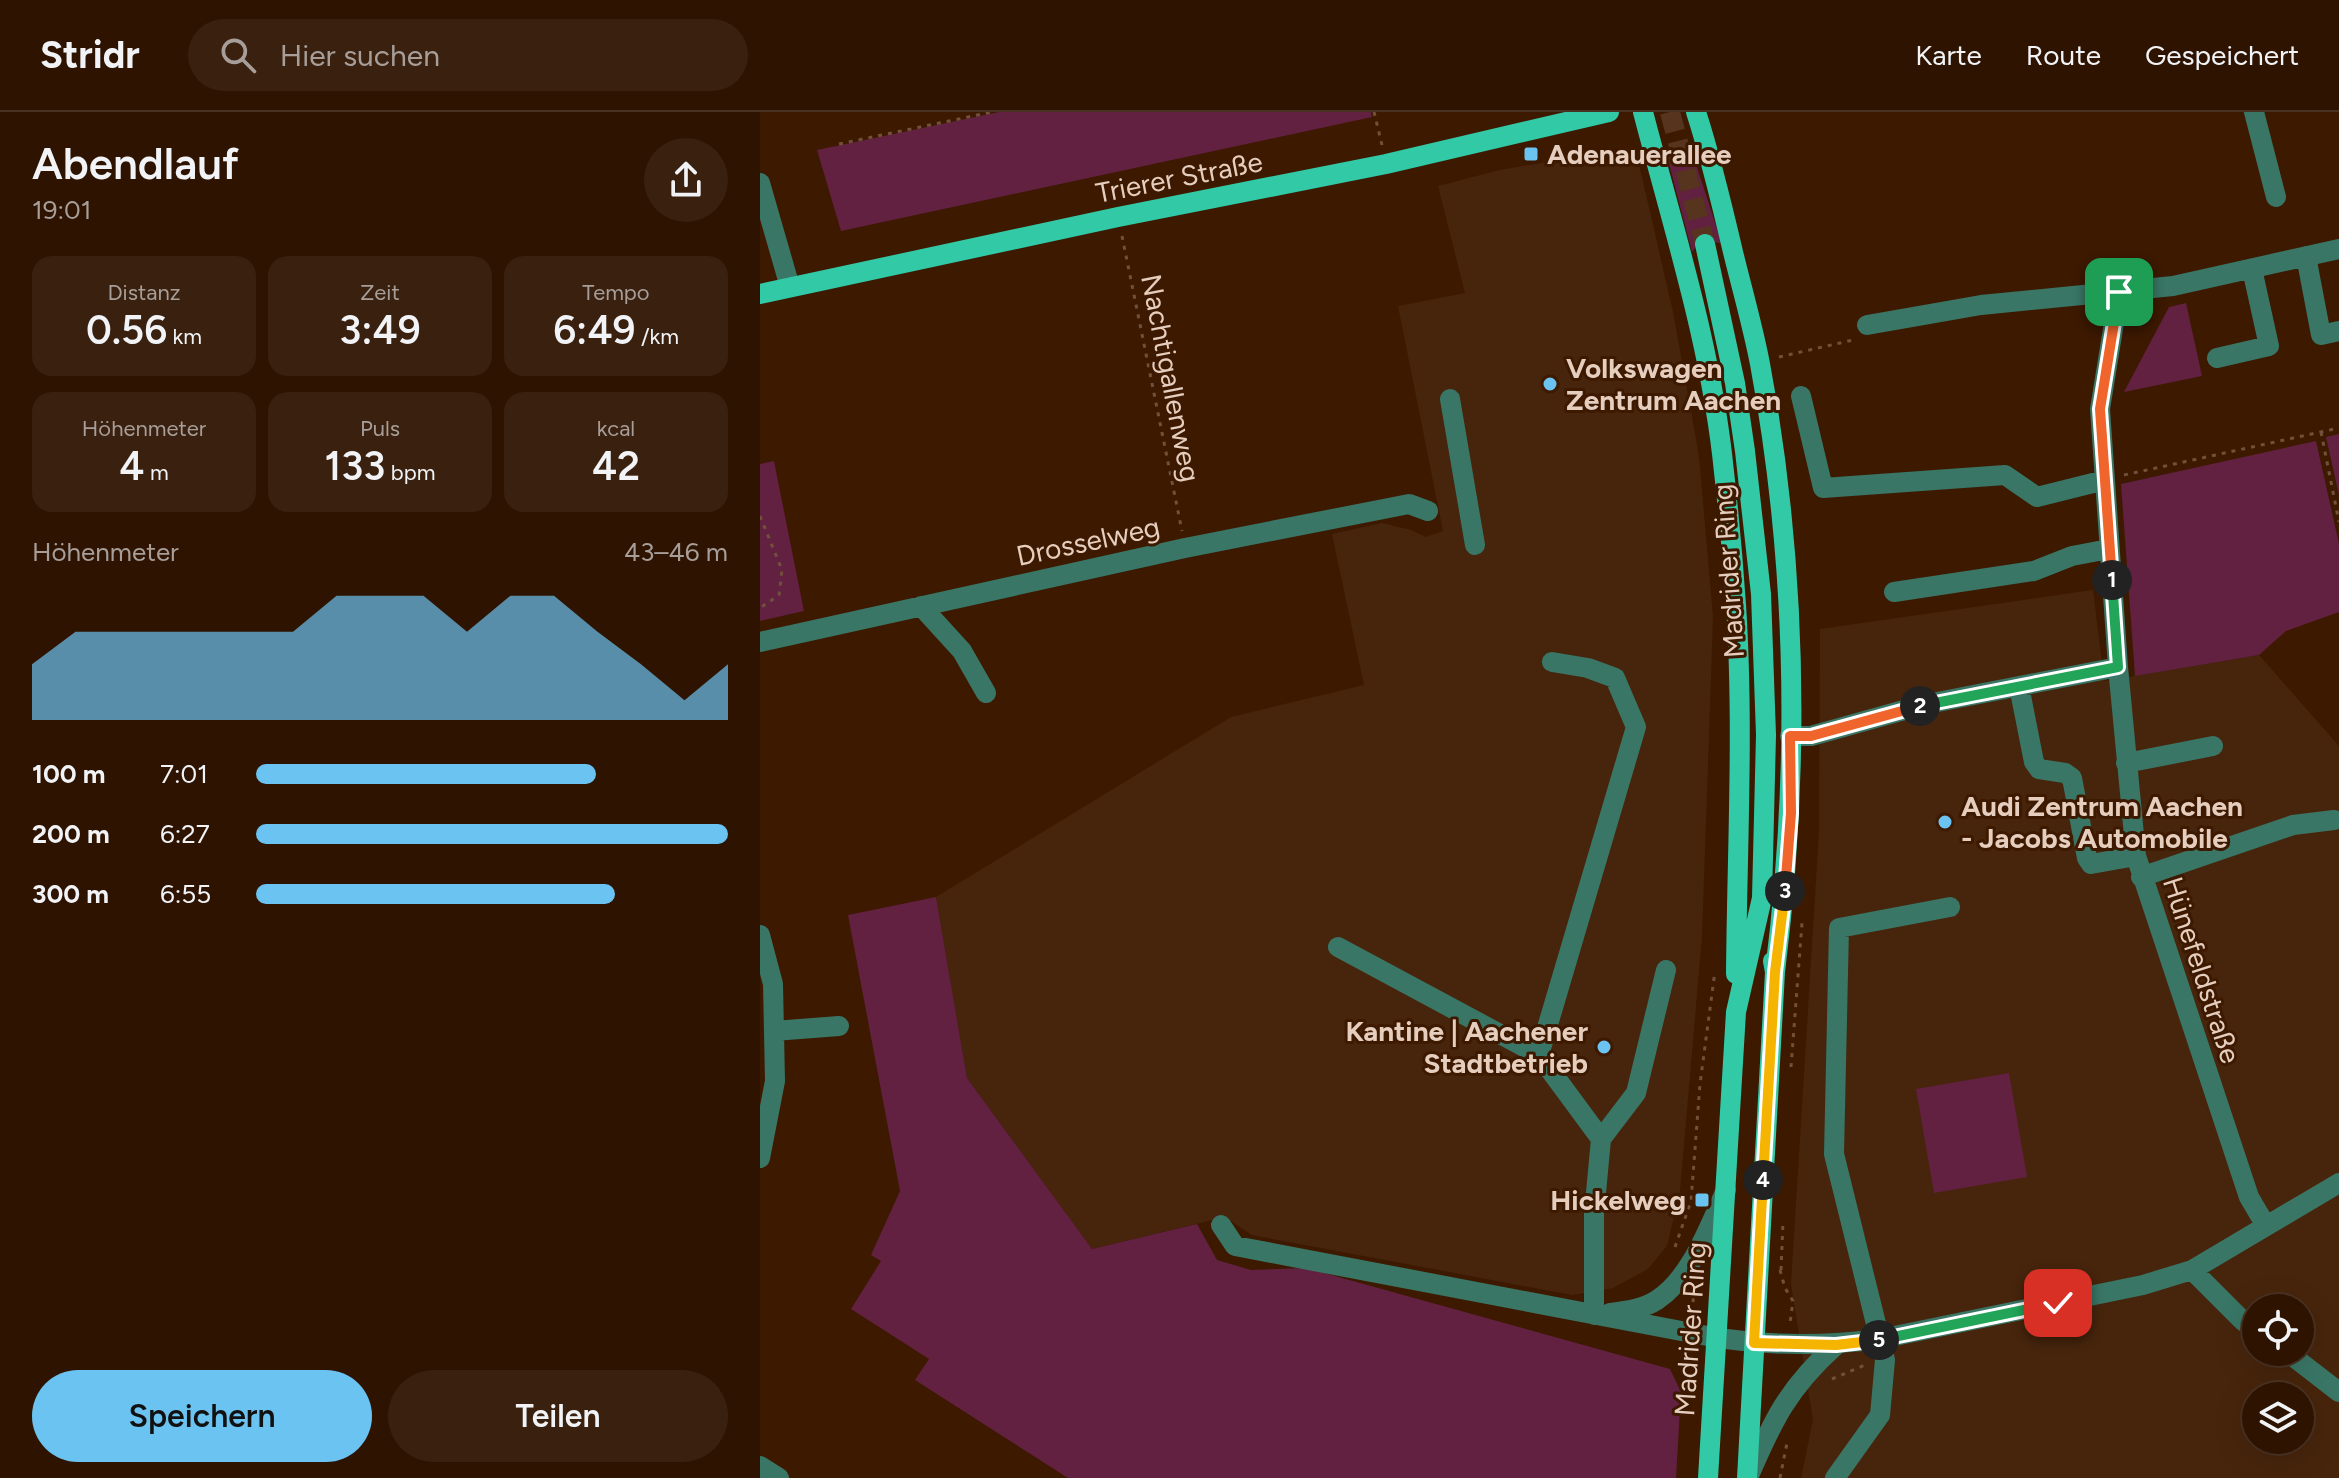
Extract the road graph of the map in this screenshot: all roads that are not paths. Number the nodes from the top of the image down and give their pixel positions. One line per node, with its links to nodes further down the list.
1 (1609, 112): 11 (main road, Trierer Straße)
2 (1643, 112): 41 (main road)
3 (1696, 112): 30 (main road)
4 (2254, 112): 6 (street)
5 (761, 189): 11 (street)
6 (2276, 197)
7 (1705, 244): 35 (main road, Madrider Ring)
8 (2339, 249): 9 (street)
9 (2306, 256): 10 (street); 15 (street)
10 (2252, 269): 12 (street); 16 (street)
11 (790, 287): 13 (main road, Trierer Straße)
12 (2119, 292): 14 (street); 19 (street, Hünefeldstraße)
13 (760, 294)
14 (1867, 325)
15 (2339, 331)
16 (2217, 358)
17 (1801, 396): 19 (street)
18 (1450, 399): 21 (street)
19 (2105, 480): 22 (street, Hünefeldstraße)
20 (1428, 511): 24 (street, Drosselweg)
21 (1475, 545)
22 (2109, 549): 23 (street); 27 (street, Hünefeldstraße)
23 (1894, 592)
24 (921, 606): 25 (street, Drosselweg); 29 (street)
25 (760, 642)
26 (1552, 662): 44 (street)
27 (2118, 667): 28 (street); 32 (street, Hünefeldstraße)
28 (2019, 686): 30 (street); 34 (street)
29 (986, 693)
30 (1790, 736): 40 (main road)
31 (2213, 746): 32 (street)
32 (2126, 763): 34 (street, Hünefeldstraße)
33 (2334, 820): 34 (street)
34 (2139, 866): 50 (street, Hünefeldstraße)
35 (1762, 898): 40 (main road, Madrider Ring); 41 (main road, Madrider Ring)
36 (1950, 907): 57 (street)
37 (760, 935): 43 (street)
38 (1338, 947): 44 (street)
39 (1666, 970): 45 (street)
40 (1775, 972): 55 (main road, Madrider Ring)
41 (1736, 1012): 48 (main road, Madrider Ring)
42 (839, 1026): 43 (street)
43 (774, 1031): 46 (street)
44 (1539, 1055): 45 (street)
45 (1601, 1139): 52 (street)
46 (760, 1158)
47 (2339, 1183): 50 (street)
48 (1726, 1190): 52 (street); 54 (main road, Madrider Ring)
49 (1221, 1225): 52 (street)
50 (2266, 1226): 51 (street)
51 (2192, 1270): 53 (street); 57 (street)
52 (1594, 1315): 54 (street)
53 (2242, 1320)
54 (1718, 1338): 55 (street); 62 (main road, Madrider Ring)
55 (1754, 1343): 56 (street); 63 (main road, Madrider Ring)
56 (1836, 1345): 57 (street); 63 (street)
57 (1882, 1350): 64 (street)
58 (2305, 1366): 59 (street)
59 (2339, 1392)
60 (760, 1466): 61 (street)
61 (779, 1478)
62 (1708, 1478)
63 (1748, 1478)
64 (1835, 1478)

